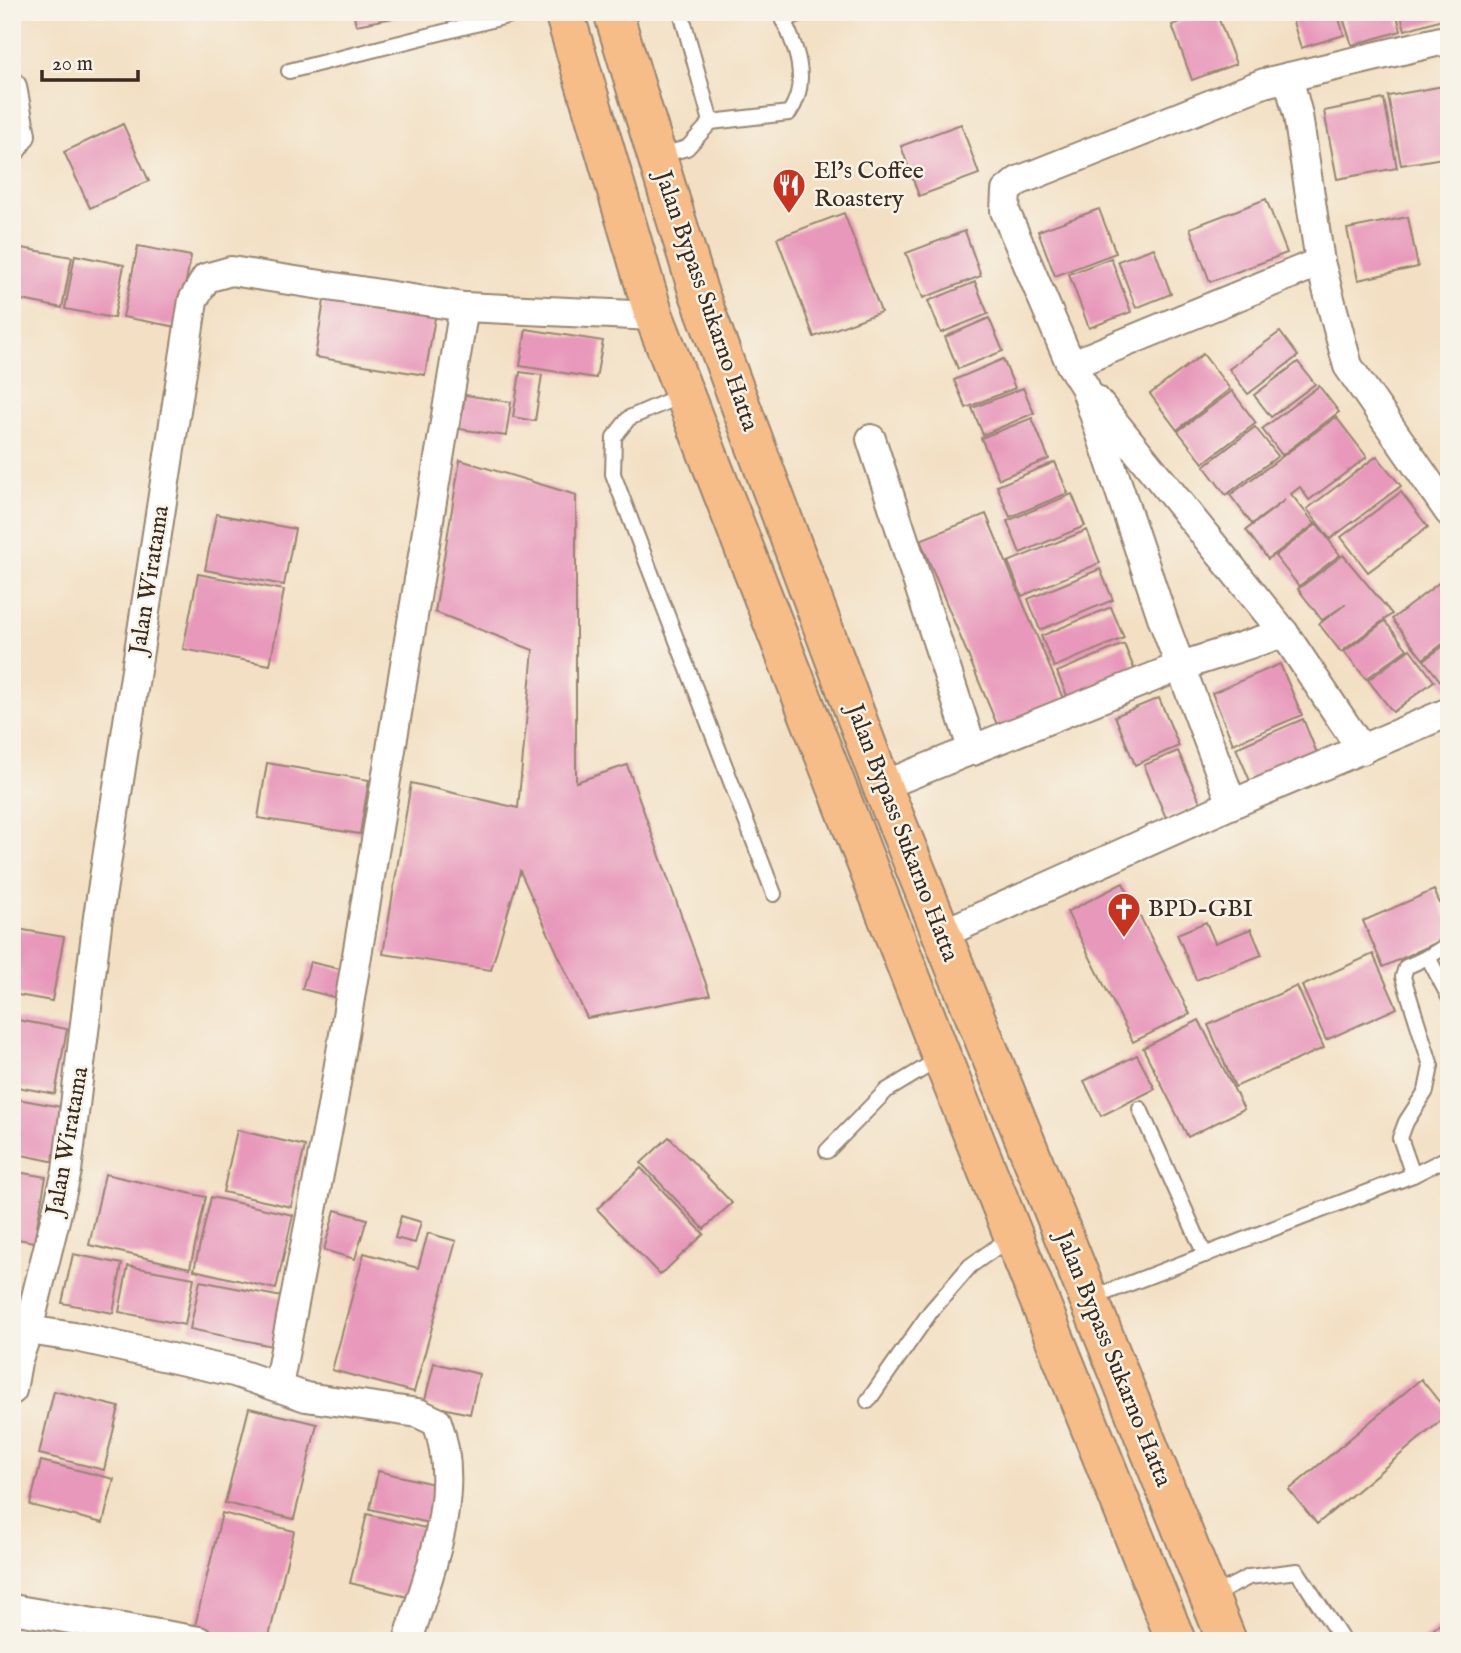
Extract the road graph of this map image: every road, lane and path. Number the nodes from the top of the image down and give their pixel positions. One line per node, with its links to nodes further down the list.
1 (523, 12): 8 (lane)
2 (564, 12): 16 (highway, Jalan Bypass Sukarno Hatta)
3 (613, 12): 13 (highway, Jalan Bypass Sukarno Hatta)
4 (681, 12): 11 (lane)
5 (803, 12): 6 (lane)
6 (781, 16): 11 (lane)
7 (1449, 39): 9 (street)
8 (289, 71)
9 (1288, 77): 14 (street); 17 (street)
10 (12, 87): 12 (street)
11 (711, 122): 13 (lane)
12 (12, 148)
13 (657, 156): 26 (highway, Jalan Bypass Sukarno Hatta)
14 (1320, 262): 17 (street); 20 (street)
15 (464, 307): 16 (street, Jalan Wiratama); 41 (street, Jalan Wiratama); 42 (street)
16 (654, 316): 18 (highway, Jalan Bypass Sukarno Hatta)
17 (1078, 376): 21 (street); 22 (street)
18 (685, 393): 28 (lane); 33 (highway, Jalan Bypass Sukarno Hatta)
19 (871, 439): 25 (street)
20 (1449, 512)
21 (1284, 633): 22 (street); 24 (street)
22 (1181, 666): 25 (street); 27 (street)
23 (1449, 712): 24 (street)
24 (1362, 750): 27 (street)
25 (972, 751): 26 (street)
26 (882, 786): 29 (highway, Jalan Bypass Sukarno Hatta)
27 (1232, 804): 29 (street)
28 (774, 894)
29 (942, 934): 40 (highway, Jalan Bypass Sukarno Hatta)
30 (1449, 944): 31 (lane)
31 (1428, 957): 32 (lane); 37 (lane)
32 (1449, 996)
33 (942, 1058): 35 (lane); 38 (highway, Jalan Bypass Sukarno Hatta)
34 (1140, 1109): 39 (lane)
35 (827, 1151)
36 (1449, 1157): 37 (lane)
37 (1413, 1175): 39 (lane)
38 (1013, 1236): 44 (lane); 49 (highway, Jalan Bypass Sukarno Hatta)
39 (1205, 1255): 40 (lane)
40 (1089, 1299): 45 (highway, Jalan Bypass Sukarno Hatta)
41 (20, 1329): 42 (street); 43 (street, Jalan Wiratama)
42 (278, 1386): 48 (street)
43 (12, 1390)
44 (868, 1401)
45 (1209, 1598): 50 (highway, Jalan Bypass Sukarno Hatta); 51 (lane)
46 (12, 1609): 47 (street)
47 (199, 1641)
48 (408, 1641)
49 (1176, 1641)
50 (1227, 1641)
51 (1343, 1641)

